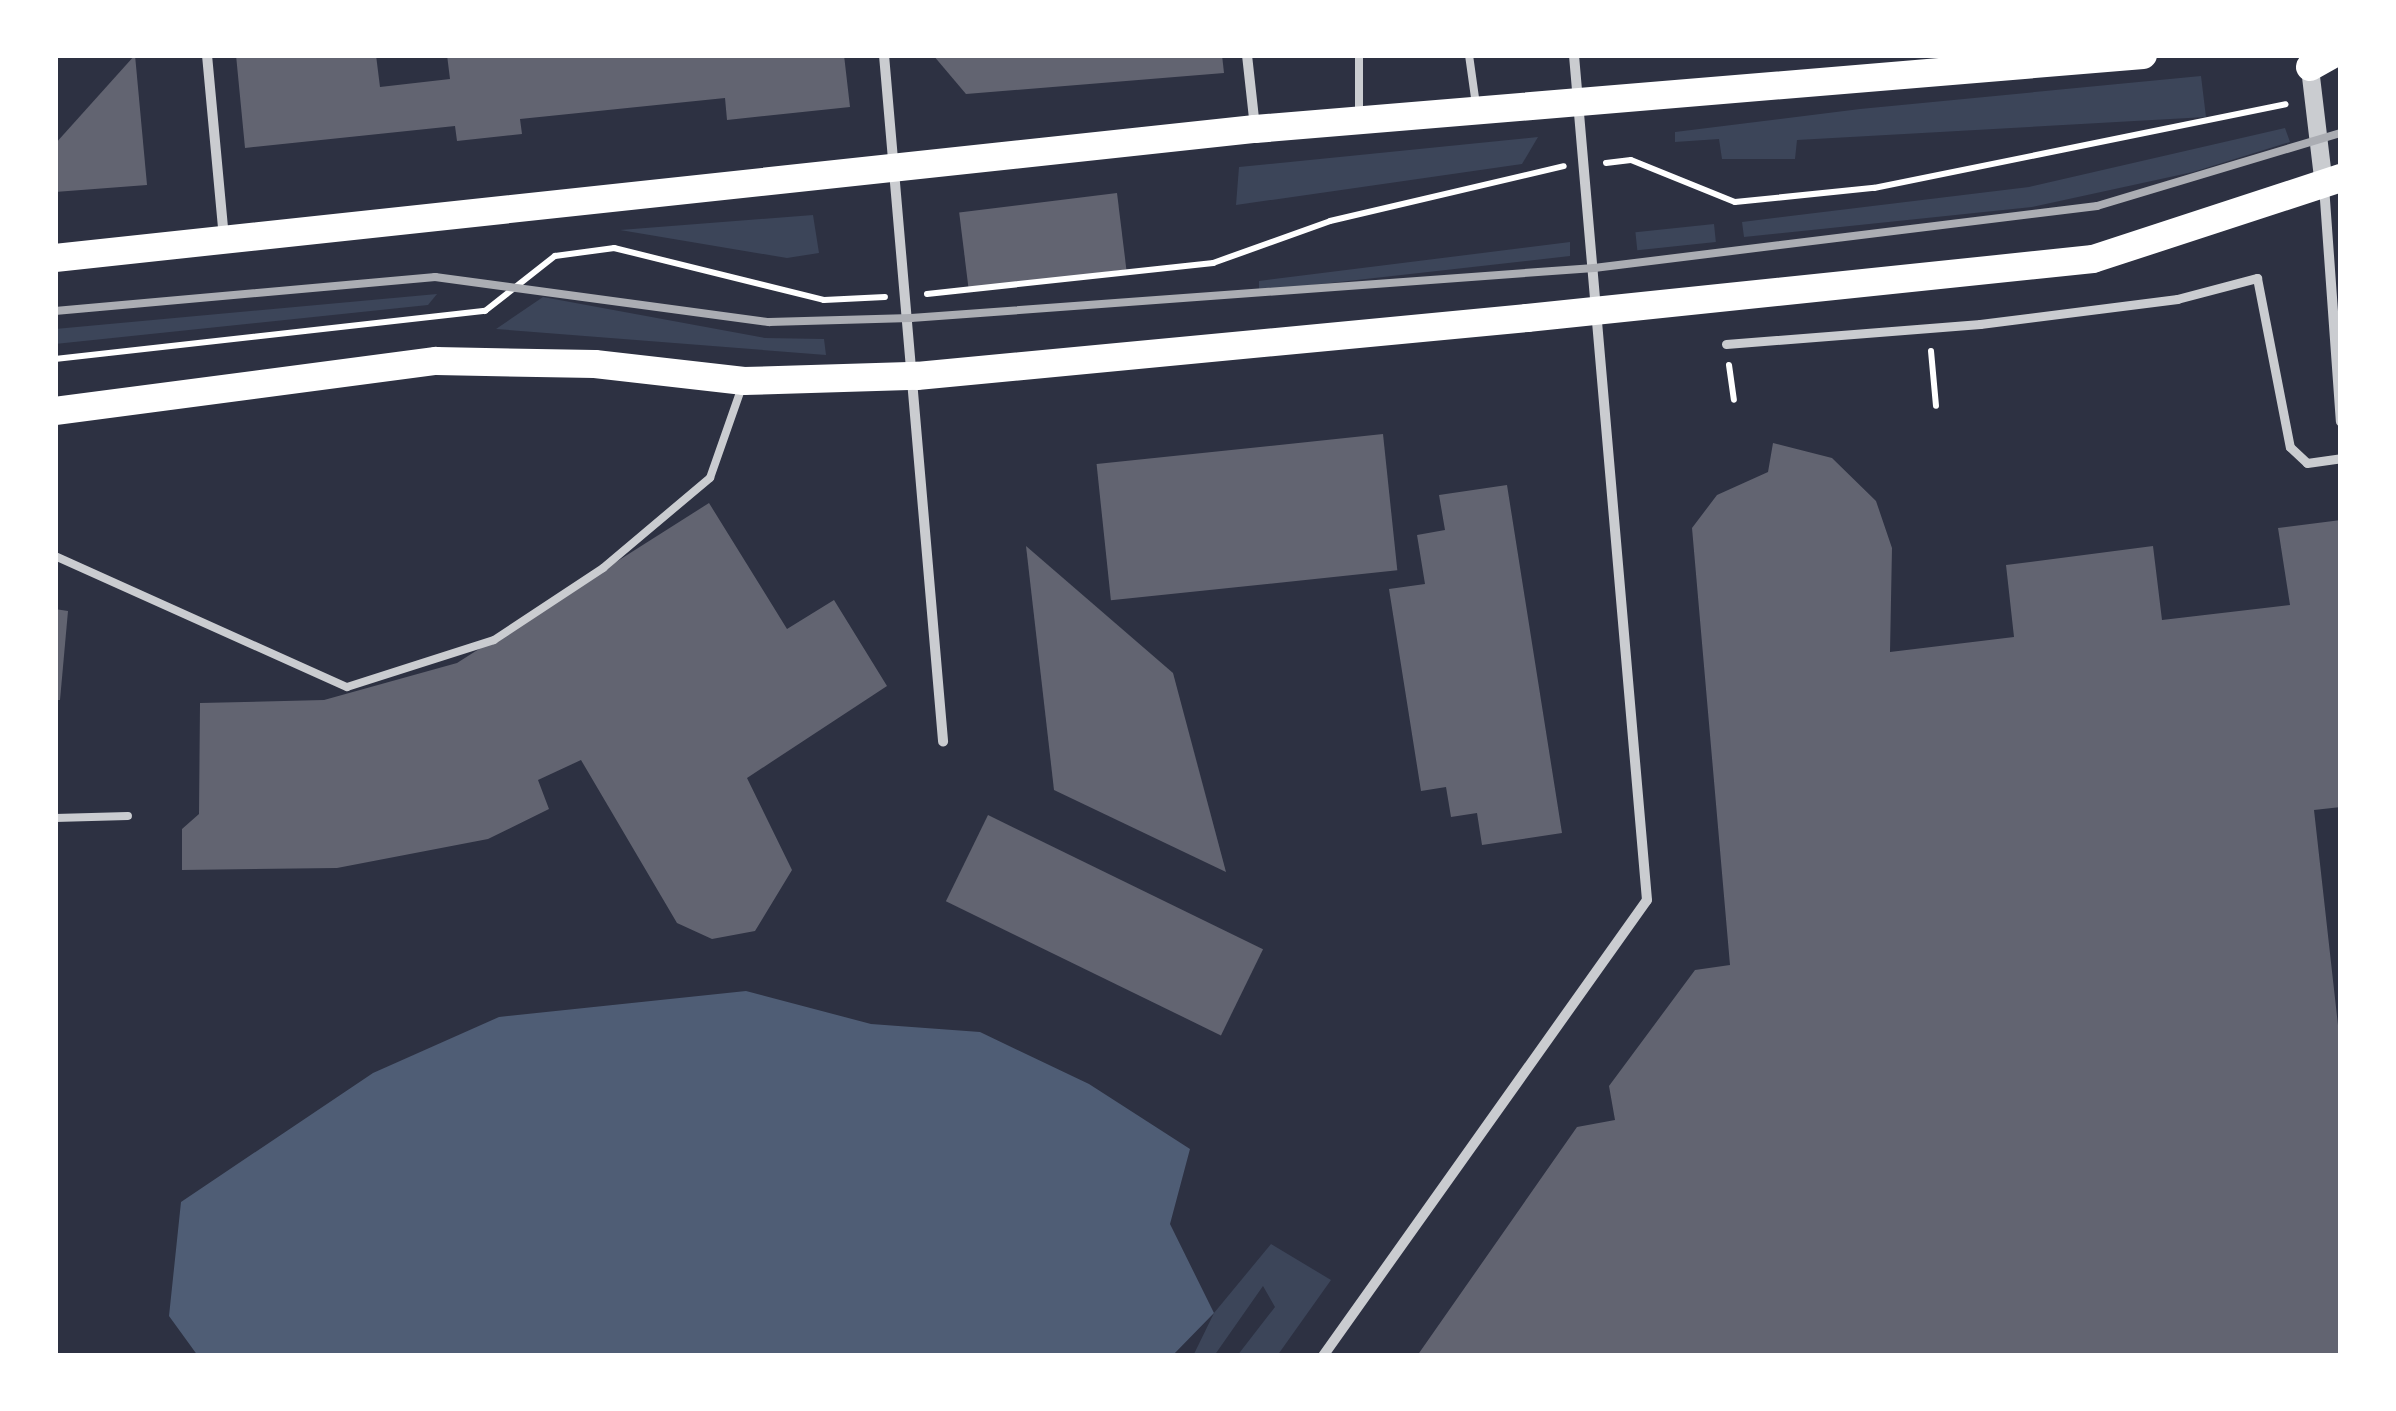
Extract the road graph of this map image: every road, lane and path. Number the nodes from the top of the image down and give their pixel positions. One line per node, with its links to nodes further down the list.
1 (208, 55): 18 (street)
2 (884, 55): 16 (street)
3 (1246, 55): 14 (street)
4 (1359, 55): 13 (lane)
5 (1469, 55): 12 (lane)
6 (1574, 55): 10 (street)
7 (2143, 55): 9 (highway)
8 (2316, 59): 11 (street)
9 (1941, 61): 10 (highway)
10 (1578, 98): 12 (highway); 15 (street)
11 (2313, 98): 15 (path); 17 (street)
12 (1476, 108): 13 (highway)
13 (1358, 120): 14 (highway)
14 (1256, 129): 16 (highway)
15 (1585, 164): 20 (path); 21 (street)
16 (896, 171): 18 (highway); 20 (street)
17 (2332, 182): 21 (highway); 30 (street)
18 (225, 244): 19 (highway)
19 (55, 258)
20 (909, 295): 24 (path); 25 (street)
21 (1598, 310): 25 (highway); 36 (street)
22 (1929, 330): 23 (street); 28 (path); 31 (street)
23 (1726, 344): 27 (path)
24 (55, 358)
25 (917, 376): 26 (highway); 33 (street)
26 (744, 381): 29 (highway); 32 (lane)
27 (1734, 400)
28 (1936, 406)
29 (55, 411)
30 (2341, 421)
31 (2341, 458)
32 (55, 556)
33 (943, 741)
34 (128, 816): 35 (lane)
35 (55, 818)
36 (1323, 1356)

